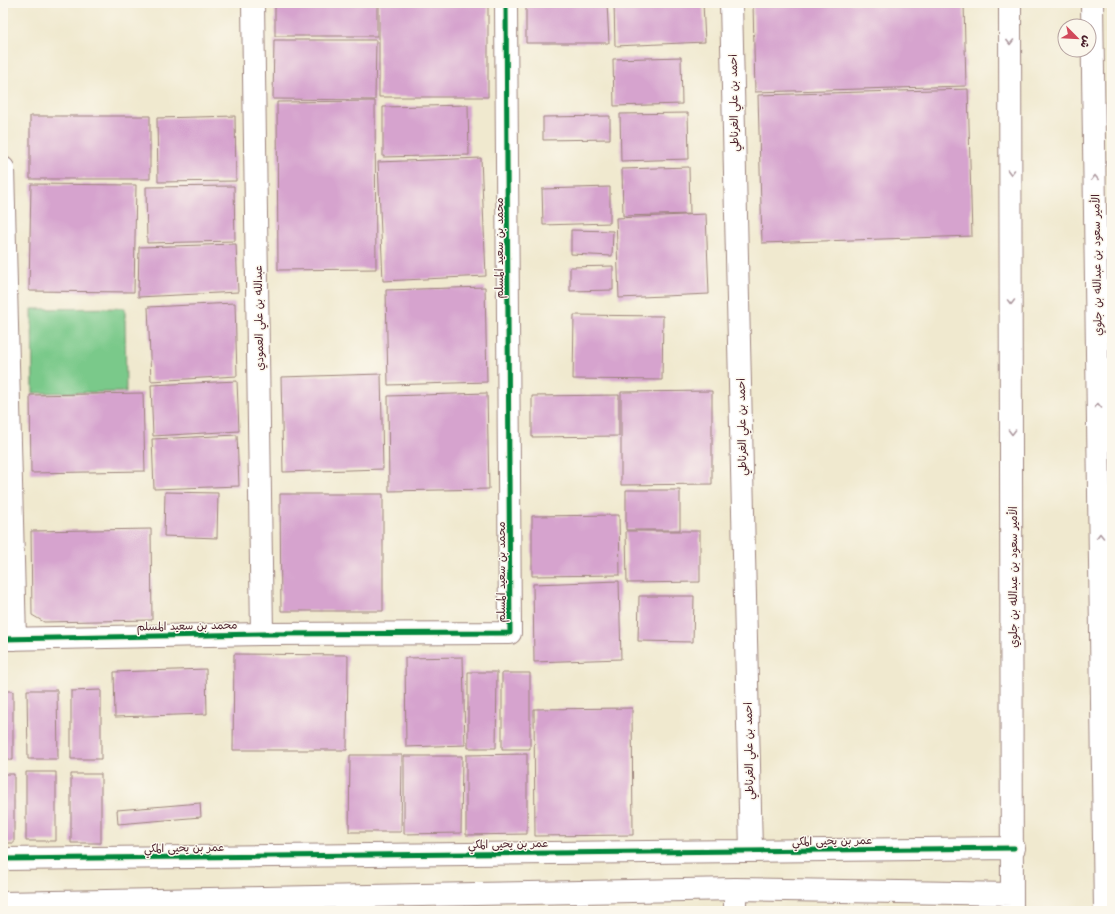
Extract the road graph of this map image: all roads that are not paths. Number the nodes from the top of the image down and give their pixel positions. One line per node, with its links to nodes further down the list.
1 (253, 3): 7 (street, عبدالله بن علي العمودي)
2 (506, 3): 7 (street, محمد بن سعيد المسلم)
3 (731, 3): 10 (street, احمد بن علي الغرناطي)
4 (1010, 3): 9 (street, الأمير سعود بن عبدالله بن جلوي, one-way to 9)
5 (1092, 3): 17 (street, الأمير سعود بن عبدالله بن جلوي, one-way to 5)
6 (3, 168): 8 (street)
7 (262, 634): 8 (street, محمد بن سعيد المسلم)
8 (9, 639)
9 (1014, 848): 10 (street, عمر بن يحيى المكي); 13 (street, الأمير سعود بن عبدالله بن جلوي)
10 (751, 851): 11 (street, عمر بن يحيى المكي)
11 (3, 859)
12 (735, 889): 13 (street); 15 (street); 16 (street)
13 (1012, 902)
14 (3, 903): 15 (street)
15 (113, 906)
16 (735, 911)
17 (1105, 911)

